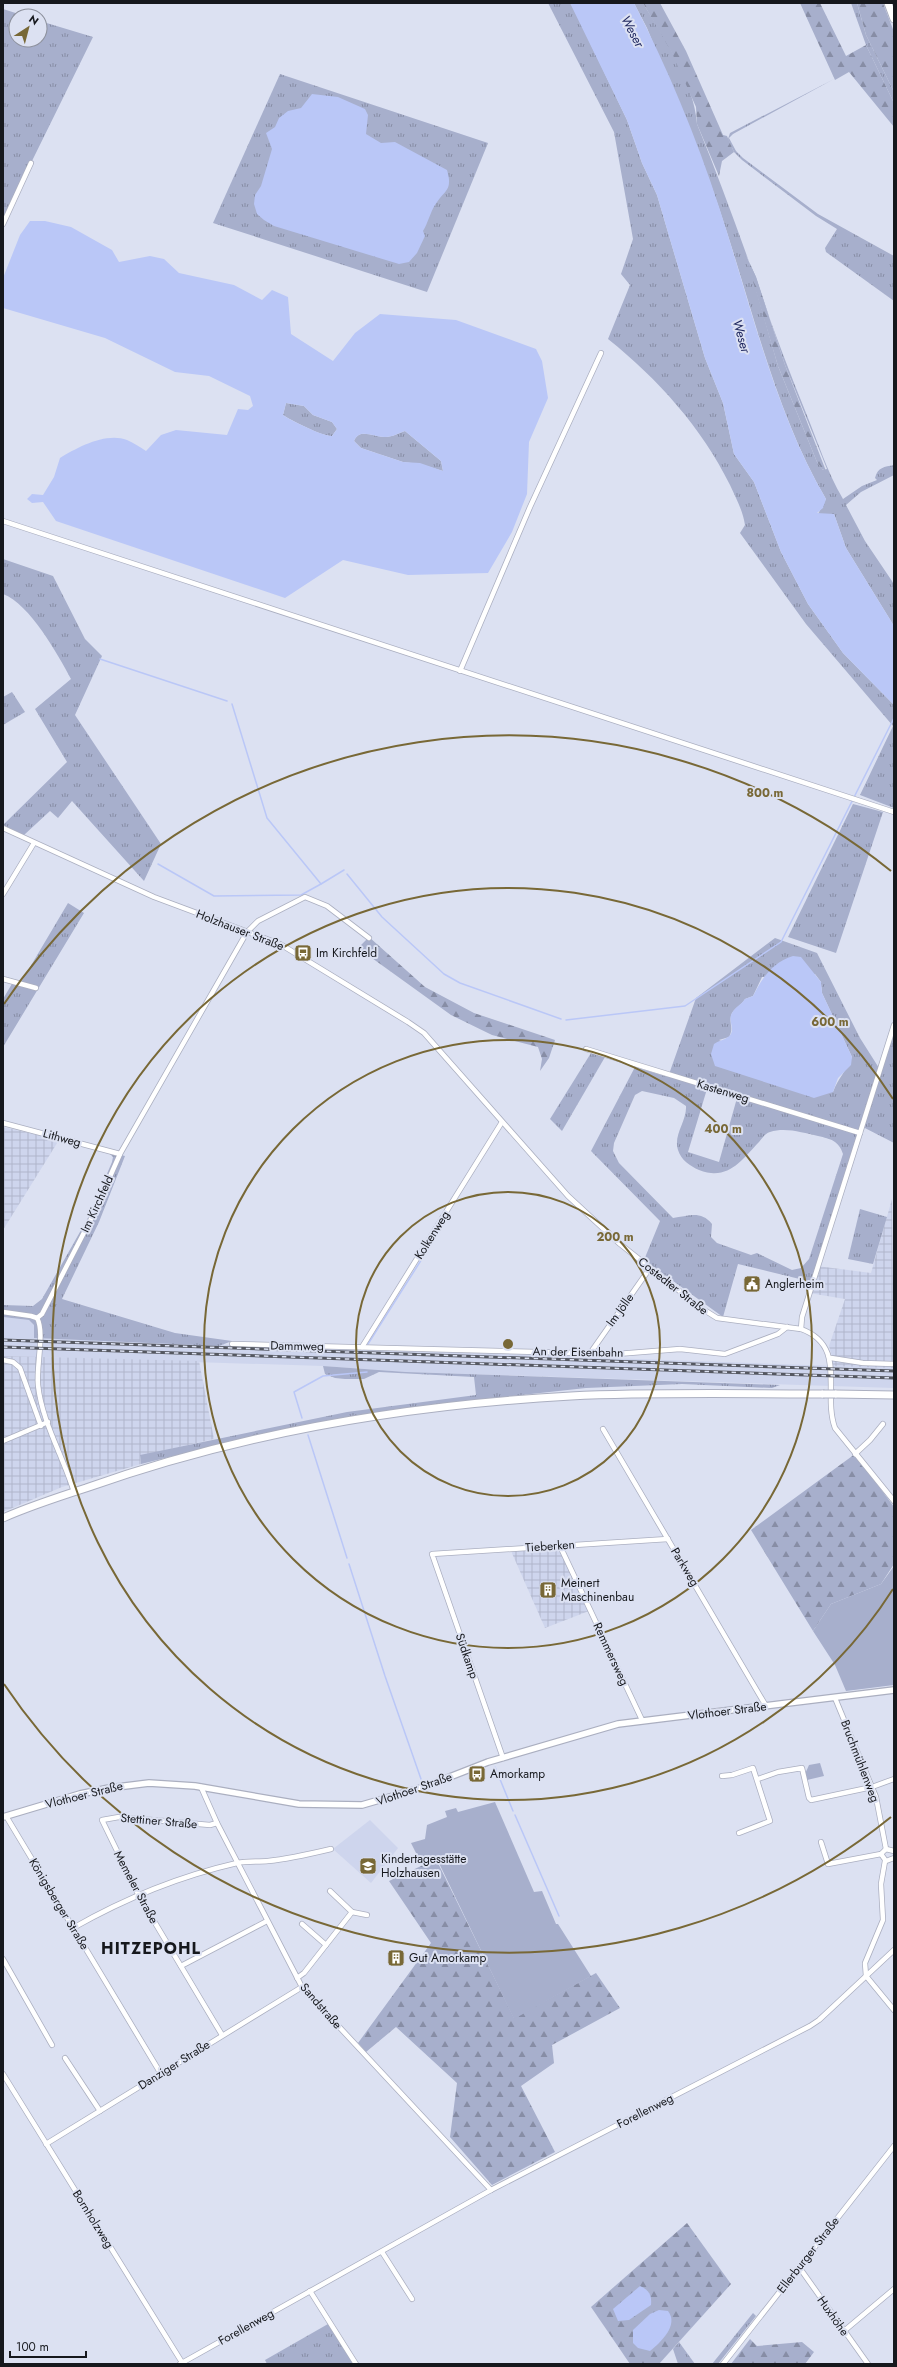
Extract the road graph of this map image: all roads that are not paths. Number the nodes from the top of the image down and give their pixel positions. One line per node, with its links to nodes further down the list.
1 (888, 3): 2 (main road)
2 (894, 19)
3 (31, 163): 4 (street)
4 (3, 224)
5 (601, 353): 7 (street)
6 (3, 521): 7 (street)
7 (460, 671): 8 (street)
8 (894, 812)
9 (3, 828): 10 (street, Holzhauser Straße)
10 (34, 843): 11 (street); 12 (street, Holzhauser Straße)
11 (3, 894)
12 (247, 932): 13 (street); 18 (street, Holzhauser Straße); 21 (street, Im Kirchfeld)
13 (369, 938)
14 (3, 979): 15 (street)
15 (36, 988)
16 (894, 1025): 20 (street)
17 (586, 1049): 20 (street, Kastenweg)
18 (502, 1122): 22 (street, Costedter Straße); 28 (street, Kolkenweg)
19 (3, 1123): 21 (street, Lithweg)
20 (860, 1133): 26 (street)
21 (120, 1154): 24 (street, Im Kirchfeld)
22 (650, 1268): 25 (street, Costedter Straße); 29 (street, Im Jölle)
23 (3, 1312): 24 (street)
24 (37, 1318): 34 (street)
25 (788, 1327): 26 (street, Costedter Straße); 29 (street, An der Eisenbahn)
26 (801, 1329): 30 (street, Costedter Straße)
27 (232, 1344): 28 (street, Dammweg)
28 (362, 1347): 29 (street, An der Eisenbahn)
29 (591, 1352)
30 (831, 1358): 32 (street); 39 (street)
31 (3, 1360): 36 (street)
32 (894, 1364)
33 (894, 1395): 40 (main road, bridge)
34 (48, 1422): 36 (street); 40 (street)
35 (883, 1424): 39 (street)
36 (41, 1426): 38 (street)
37 (603, 1429): 43 (street, Parkweg)
38 (3, 1441)
39 (854, 1454): 41 (street)
40 (74, 1492): 42 (main road)
41 (894, 1500)
42 (3, 1518)
43 (668, 1538): 44 (street, Tieberken); 48 (street, Parkweg)
44 (560, 1546): 45 (street, Tieberken); 49 (street, Remmersweg)
45 (432, 1554): 50 (street, Südkamp)
46 (894, 1690): 47 (street, Vlothoer Straße)
47 (836, 1698): 48 (street, Vlothoer Straße); 55 (street, Bruchmühlenweg)
48 (766, 1706): 49 (street, Vlothoer Straße)
49 (642, 1720): 50 (street, Vlothoer Straße)
50 (503, 1758): 54 (street, Vlothoer Straße)
51 (722, 1776): 52 (street)
52 (758, 1779): 55 (street); 59 (street)
53 (894, 1779): 55 (street)
54 (201, 1787): 56 (street, Vlothoer Straße); 58 (street, Sandstraße)
55 (872, 1787): 62 (street, Bruchmühlenweg)
56 (4, 1817): 74 (street, Königsberger Straße)
57 (102, 1820): 58 (street, Stettiner Straße); 69 (street, Memeler Straße)
58 (217, 1823): 67 (street, Sandstraße)
59 (739, 1833)
60 (821, 1842): 64 (street)
61 (331, 1849): 67 (street)
62 (886, 1849): 63 (street); 64 (street)
63 (894, 1851)
64 (882, 1854): 65 (street)
65 (885, 1861): 66 (street); 79 (street)
66 (893, 1861)
67 (237, 1864): 69 (street); 72 (street, Sandstraße)
68 (330, 1891): 70 (street)
69 (139, 1896): 74 (street); 78 (street, Memeler Straße)
70 (352, 1912): 71 (street); 75 (street)
71 (367, 1915)
72 (267, 1921): 78 (street); 80 (street, Sandstraße)
73 (302, 1924): 75 (street)
74 (74, 1928): 87 (street, Königsberger Straße)
75 (326, 1945): 80 (street)
76 (894, 1950): 79 (street, Forellenweg)
77 (3, 1959): 84 (street)
78 (181, 1966): 83 (street, Memeler Straße)
79 (866, 1976): 82 (street); 91 (street, Forellenweg)
80 (297, 1978): 81 (street, Sandstraße)
81 (302, 1987): 83 (street, Danziger Straße); 91 (street, Sandstraße)
82 (894, 2010)
83 (222, 2035): 87 (street, Danziger Straße)
84 (52, 2045)
85 (66, 2058): 88 (street)
86 (3, 2074): 89 (street, Bornholzweg)
87 (161, 2074): 88 (street, Danziger Straße)
88 (100, 2111): 89 (street, Danziger Straße)
89 (46, 2144): 98 (street, Bornholzweg)
90 (894, 2146): 93 (street, Ellerburger Straße)
91 (491, 2190): 92 (street, Forellenweg)
92 (382, 2252): 95 (street, Forellenweg); 96 (street)
93 (799, 2267): 97 (street, Huxhöhe); 100 (street, Ellerburger Straße)
94 (894, 2289): 97 (street)
95 (310, 2291): 98 (street, Forellenweg); 99 (street)
96 (412, 2299)
97 (844, 2331): 101 (street, Huxhöhe)
98 (182, 2364)
99 (356, 2364)
100 (723, 2364)
101 (868, 2364)

